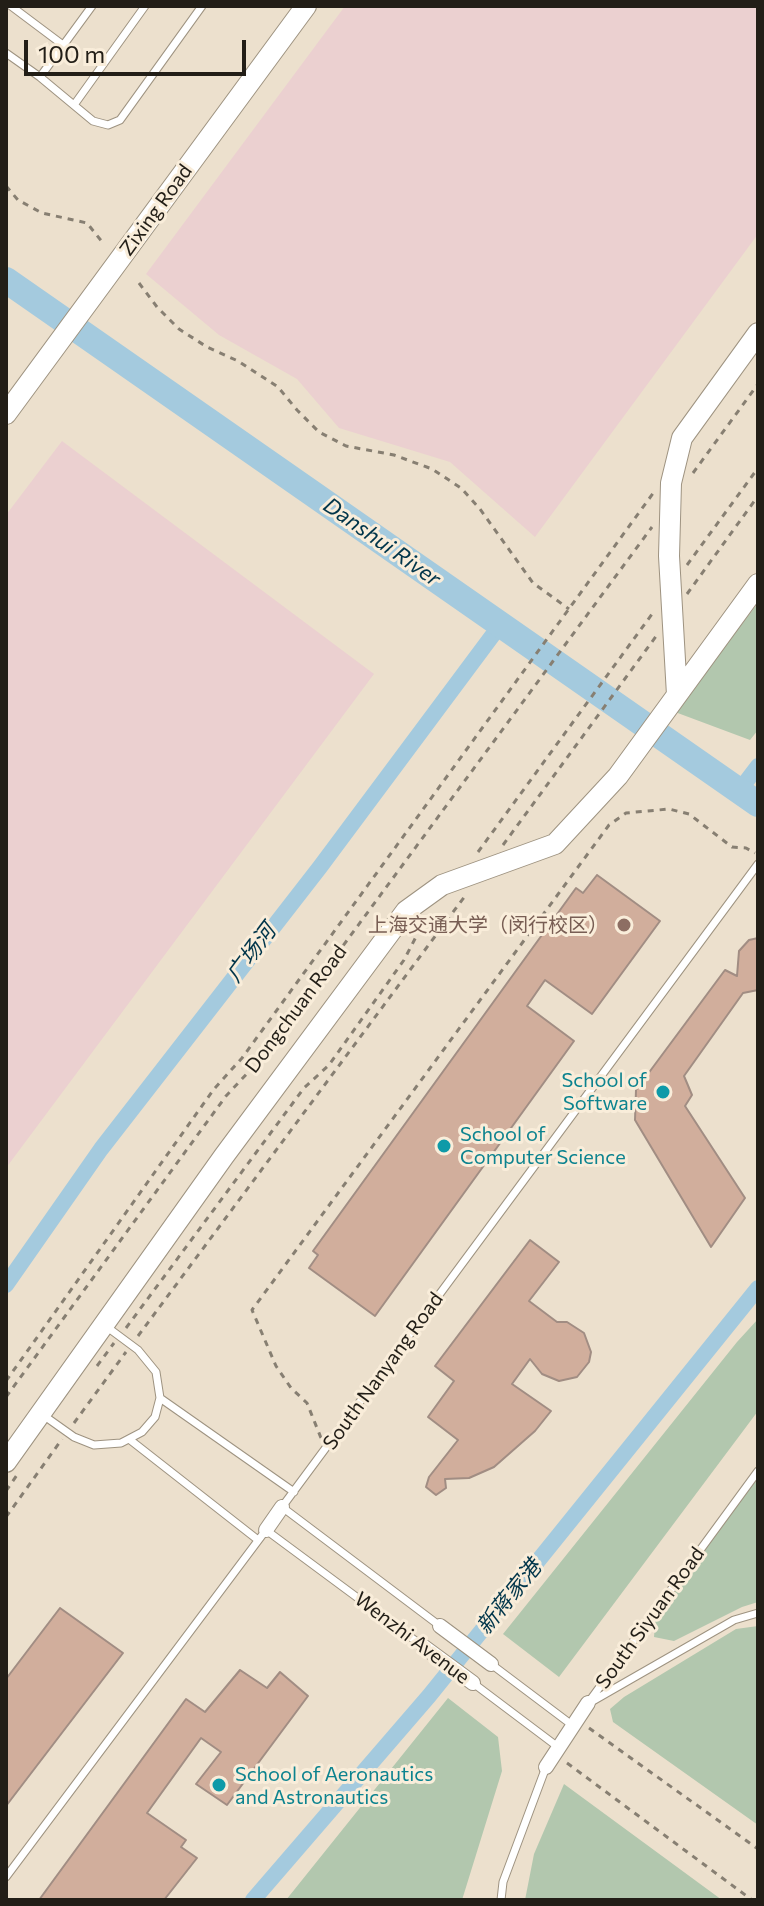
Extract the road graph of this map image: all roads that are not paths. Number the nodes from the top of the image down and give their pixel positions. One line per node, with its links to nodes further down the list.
1 (11, 6): 6 (lane)
2 (92, 6): 6 (lane)
3 (145, 6): 9 (lane)
4 (202, 6): 9 (lane)
5 (306, 6): 11 (main road, Zixing Road)
6 (63, 45): 8 (lane)
7 (6, 53): 8 (lane)
8 (40, 77): 9 (lane)
9 (74, 105)
10 (758, 333): 13 (main road)
11 (6, 414)
12 (758, 584): 13 (main road, Dongchuan Road)
13 (677, 695): 15 (main road, Dongchuan Road)
14 (758, 864): 21 (lane, South Nanyang Road)
15 (112, 1331): 16 (lane); 17 (main road, Dongchuan Road)
16 (160, 1398): 18 (lane); 21 (lane)
17 (41, 1413): 18 (lane); 19 (main road, Dongchuan Road)
18 (129, 1439): 23 (lane, Wenzhi Avenue)
19 (14, 1465)
20 (758, 1471): 29 (lane, South Siyuan Road)
21 (294, 1492): 22 (lane, South Nanyang Road)
22 (282, 1507): 23 (street, South Nanyang Road); 25 (lane, Wenzhi Avenue)
23 (262, 1535): 26 (lane, Wenzhi Avenue); 33 (lane, South Nanyang Road)
24 (758, 1613): 29 (lane)
25 (440, 1626): 27 (street, Wenzhi Avenue)
26 (424, 1647): 28 (street, Wenzhi Avenue)
27 (491, 1664): 30 (lane, Wenzhi Avenue)
28 (473, 1683): 31 (lane, Wenzhi Avenue)
29 (588, 1703): 30 (street, South Siyuan Road)
30 (574, 1722): 31 (street, South Siyuan Road)
31 (556, 1750): 32 (street, South Siyuan Road)
32 (546, 1767): 34 (lane)
33 (6, 1877)
34 (501, 1900)

